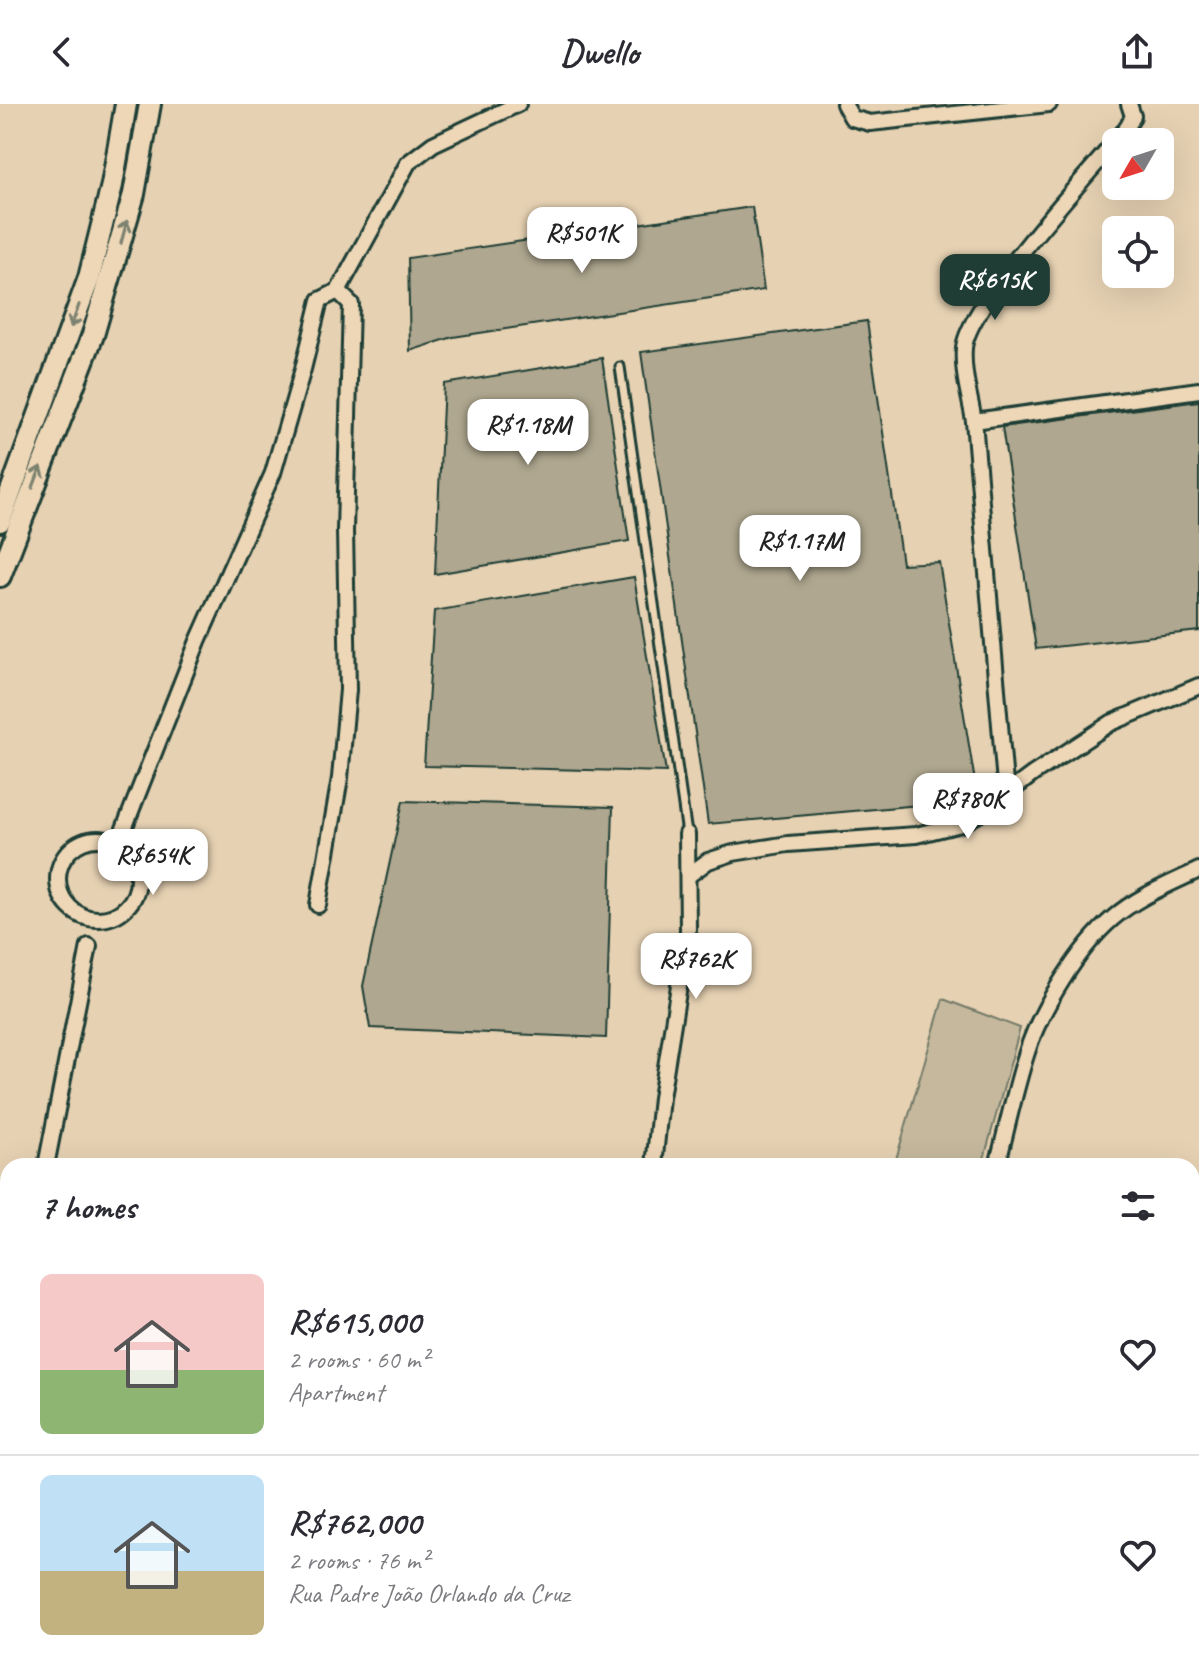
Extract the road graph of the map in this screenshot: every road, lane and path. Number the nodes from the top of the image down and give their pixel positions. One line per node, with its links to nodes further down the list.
1 (126, 104): 11 (street, one-way to 11)
2 (150, 104): 12 (street, one-way to 2)
3 (518, 104): 7 (street)
4 (844, 104): 5 (street)
5 (1049, 104)
6 (1129, 104): 10 (street)
7 (338, 291): 17 (street); 20 (street)
8 (620, 367): 16 (lane)
9 (1199, 390): 10 (street)
10 (974, 421): 15 (street)
11 (0, 521)
12 (5, 547): 13 (street)
13 (0, 576)
14 (1199, 686): 15 (street)
15 (1006, 795): 19 (street)
16 (687, 834): 19 (street)
17 (118, 844): 17 (street)
18 (1199, 870): 24 (street)
19 (689, 875): 23 (street)
20 (318, 905)
21 (89, 946): 22 (street)
22 (48, 1158)
23 (655, 1158)
24 (999, 1158)

